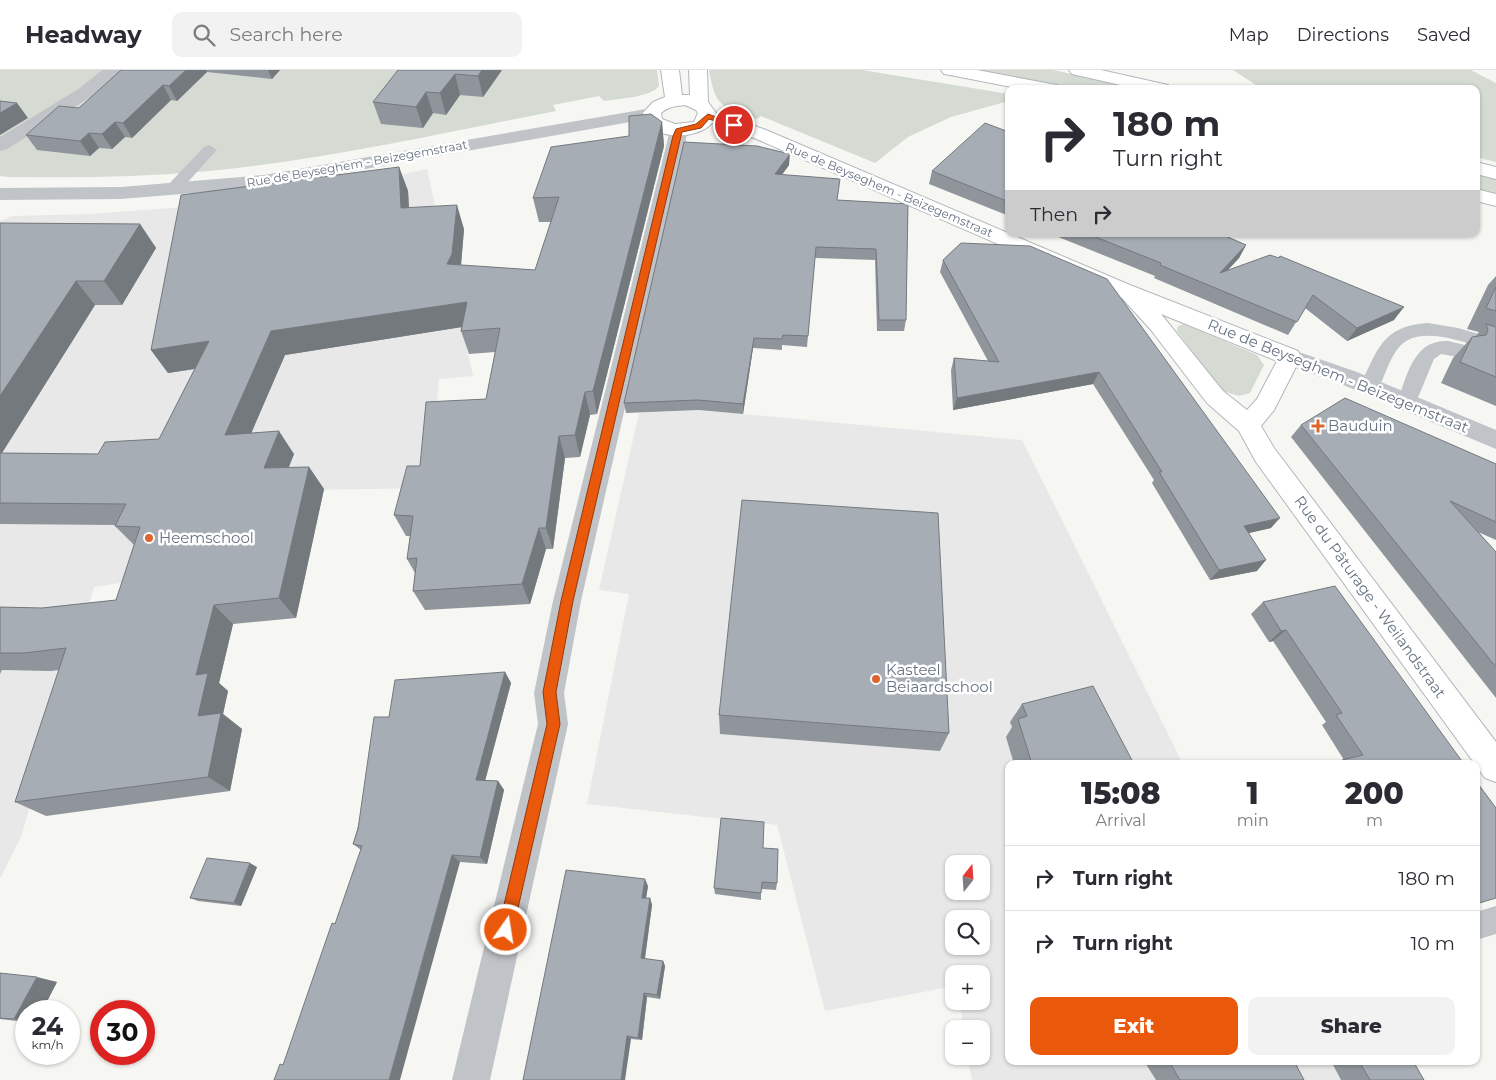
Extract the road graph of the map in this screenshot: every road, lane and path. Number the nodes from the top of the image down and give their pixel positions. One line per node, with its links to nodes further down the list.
1 (112, 70): 12 (street)
2 (670, 70): 8 (street)
3 (698, 70): 9 (street)
4 (950, 70): 6 (street)
5 (1078, 70): 7 (street)
6 (1030, 85)
7 (1144, 85)
8 (674, 100): 9 (street, Rue de Beyseghem - Beizegemstraat); 10 (street, Rue de Beyseghem - Beizegemstraat)
9 (703, 110): 11 (street); 20 (street, Rue de Beyseghem - Beizegemstraat)
10 (652, 113): 11 (street); 16 (street, Rue de Beyseghem - Beizegemstraat)
11 (679, 130): 33 (street)
12 (0, 145)
13 (209, 150): 16 (lane)
14 (1480, 169): 15 (street)
15 (1496, 173)
16 (172, 190): 17 (street, Rue de Beyseghem - Beizegemstraat)
17 (0, 194)
18 (1480, 196): 19 (street)
19 (1496, 200)
20 (1122, 290): 21 (street, Rue de Beyseghem - Beizegemstraat); 22 (street, Rue du Pâturage - Weilandstraat)
21 (1181, 312): 22 (street); 25 (street, Rue de Beyseghem - Beizegemstraat)
22 (1159, 325): 28 (street, Rue du Pâturage - Weilandstraat)
23 (1496, 346): 26 (lane)
24 (1458, 350): 27 (lane)
25 (1290, 357): 26 (street, Rue de Beyseghem - Beizegemstraat); 28 (street)
26 (1370, 386): 27 (street, Rue de Beyseghem - Beizegemstraat)
27 (1407, 402): 29 (street, Rue de Beyseghem - Beizegemstraat)
28 (1248, 424): 30 (street, Rue du Pâturage - Weilandstraat)
29 (1496, 440)
30 (1496, 767)
31 (1496, 920): 32 (lane)
32 (1480, 925)
33 (471, 1080)

